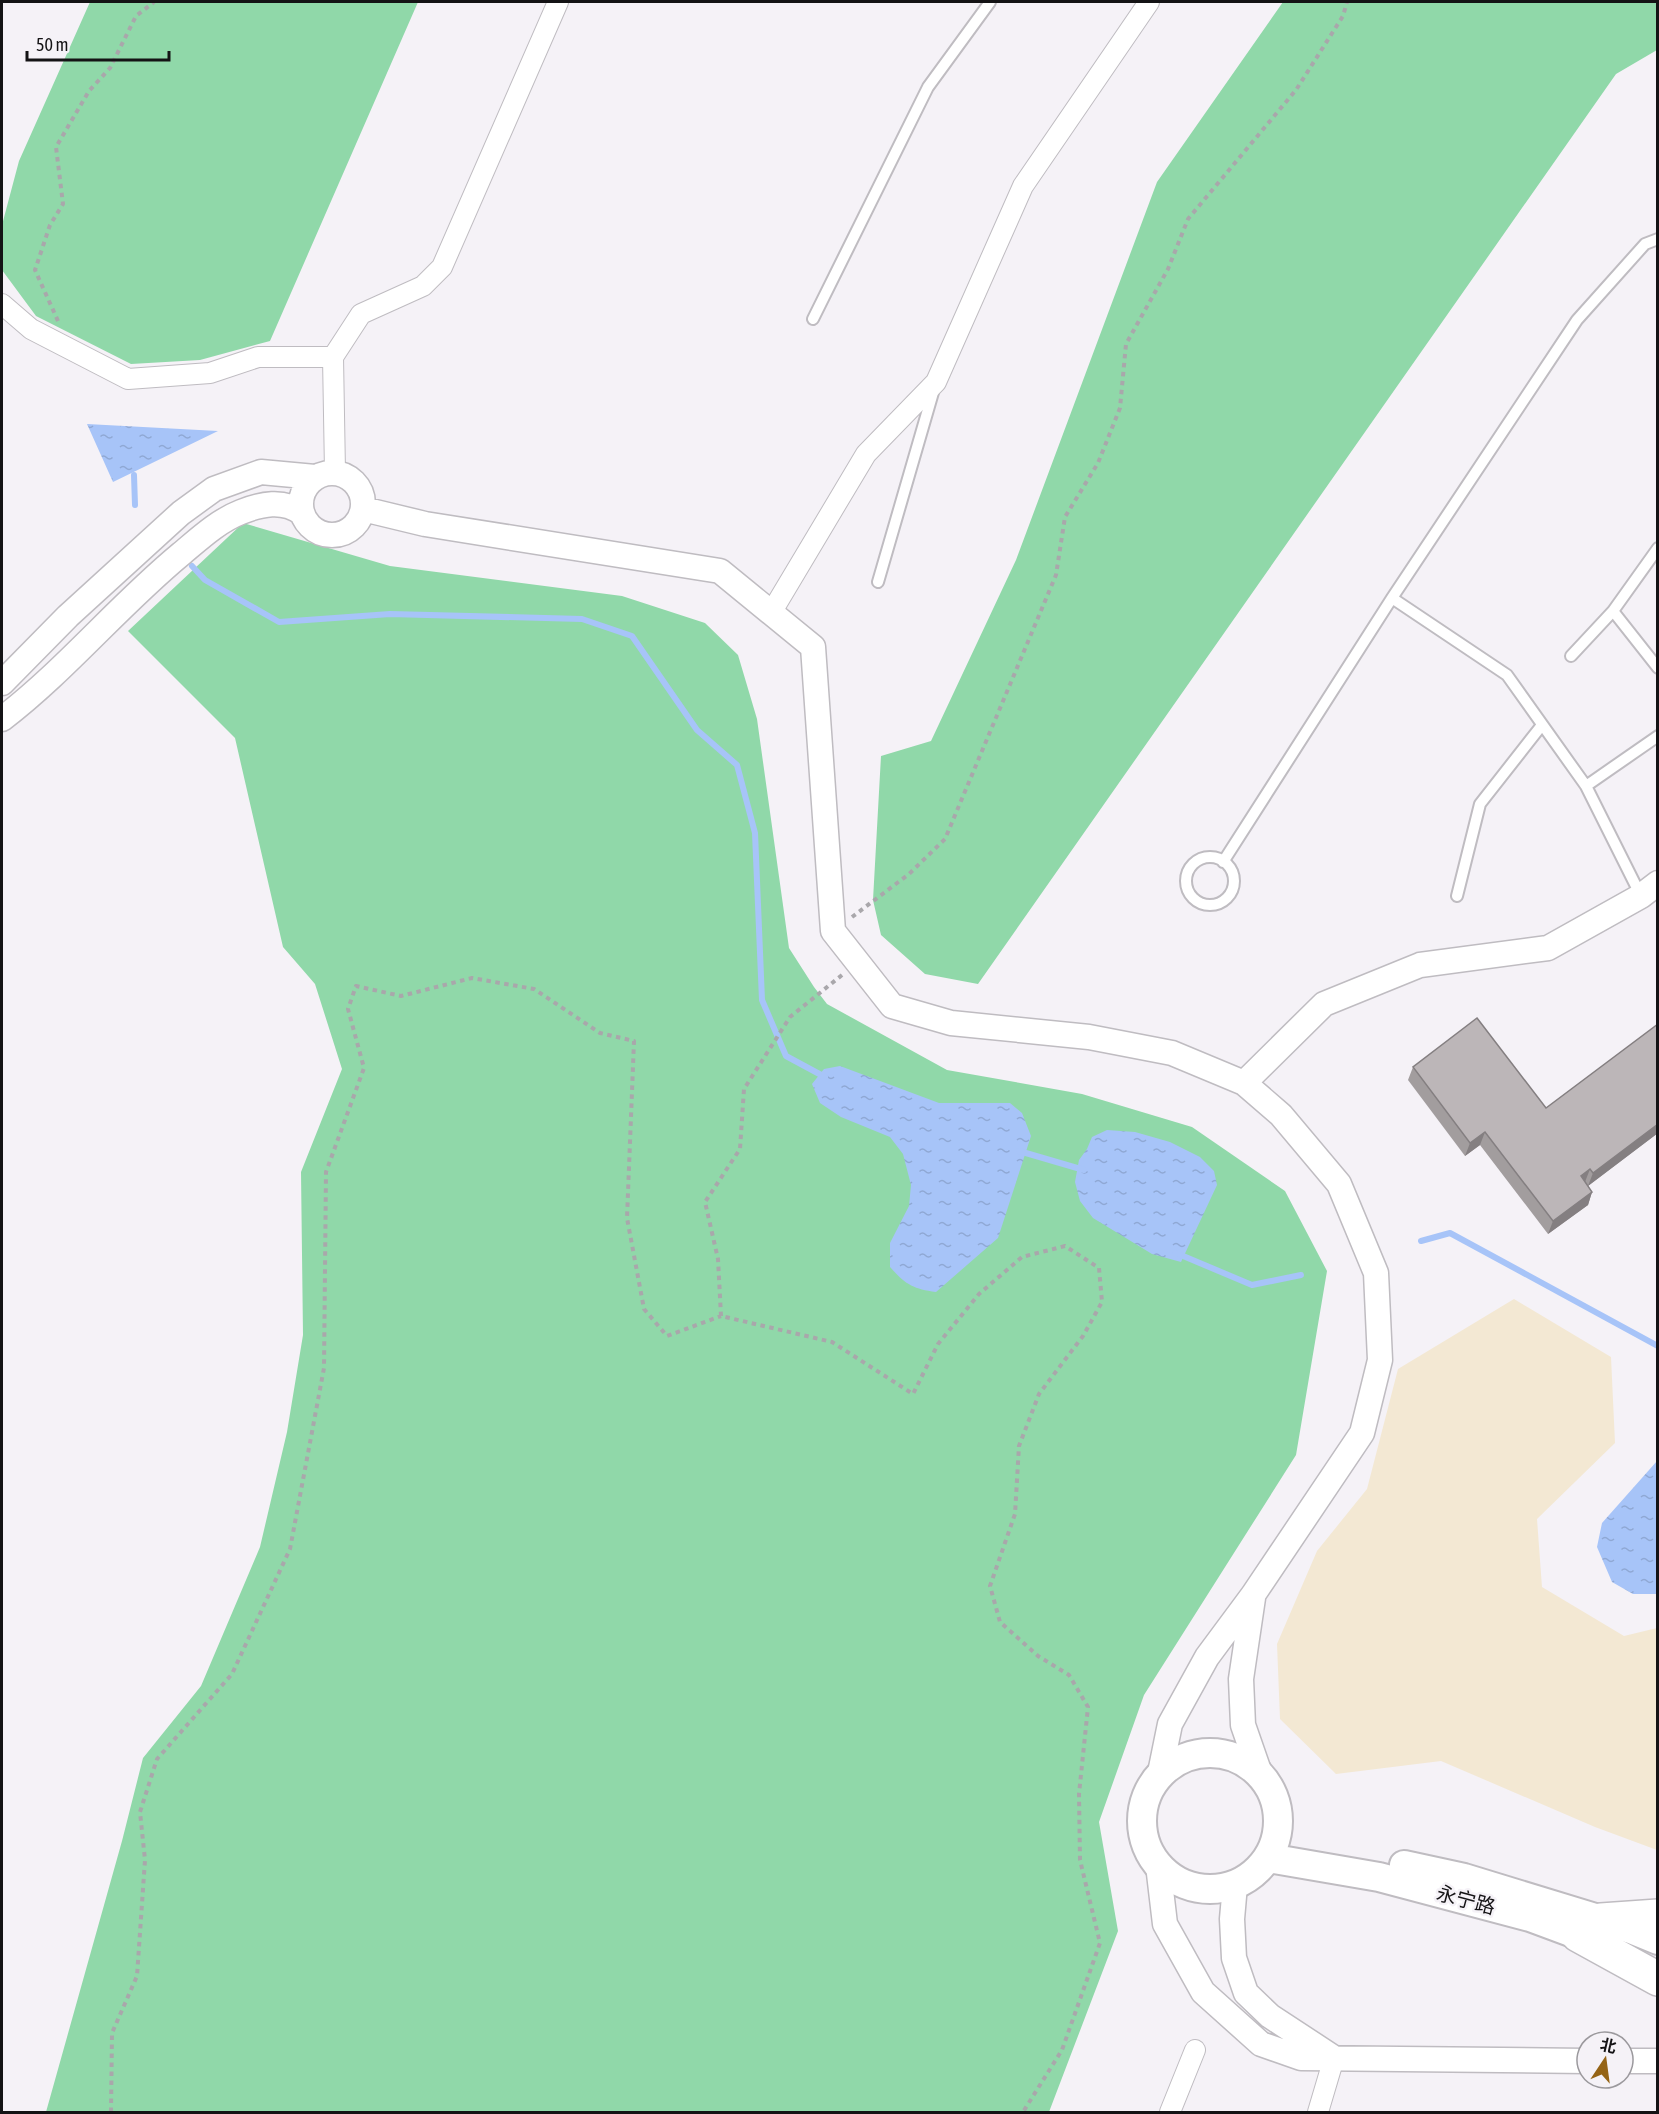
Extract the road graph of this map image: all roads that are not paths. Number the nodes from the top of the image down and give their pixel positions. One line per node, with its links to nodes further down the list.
1 (558, 2): 7 (street)
2 (990, 2): 6 (lane)
3 (1149, 2): 8 (street)
4 (1658, 239): 14 (lane)
5 (2, 304): 7 (street)
6 (813, 319)
7 (333, 357): 9 (street)
8 (936, 382): 13 (lane); 16 (street)
9 (325, 475): 10 (street); 11 (street); 19 (street)
10 (363, 509): 11 (street); 16 (street)
11 (302, 513): 20 (street)
12 (1658, 548): 15 (lane)
13 (878, 582)
14 (1392, 598): 21 (lane); 24 (lane)
15 (1613, 611): 17 (lane); 18 (lane)
16 (771, 613): 27 (street)
17 (1571, 656)
18 (1658, 668)
19 (2, 683)
20 (2, 719)
21 (1542, 725): 23 (lane); 26 (lane)
22 (1658, 736): 23 (lane)
23 (1586, 786): 25 (lane)
24 (1223, 862): 24 (lane)
25 (1649, 890): 27 (street)
26 (1457, 896)
27 (1244, 1083): 28 (street)
28 (1253, 1595): 29 (street); 30 (street)
29 (1258, 1771): 30 (main road); 31 (main road)
30 (1160, 1773): 32 (main road)
31 (1273, 1848): 33 (main road); 35 (main road, 永宁路)
32 (1158, 1866): 33 (main road); 40 (street)
33 (1234, 1885): 40 (street)
34 (1658, 1916): 35 (highway)
35 (1589, 1927): 36 (main road, 永宁路); 37 (main road, 永宁路); 38 (highway)
36 (1658, 1940)
37 (1658, 1965)
38 (1658, 1979)
39 (1195, 2050): 44 (street)
40 (1334, 2058): 41 (street); 45 (street)
41 (1575, 2061)
42 (1635, 2061): 43 (street)
43 (1658, 2061)
44 (1170, 2112)
45 (1318, 2112)

